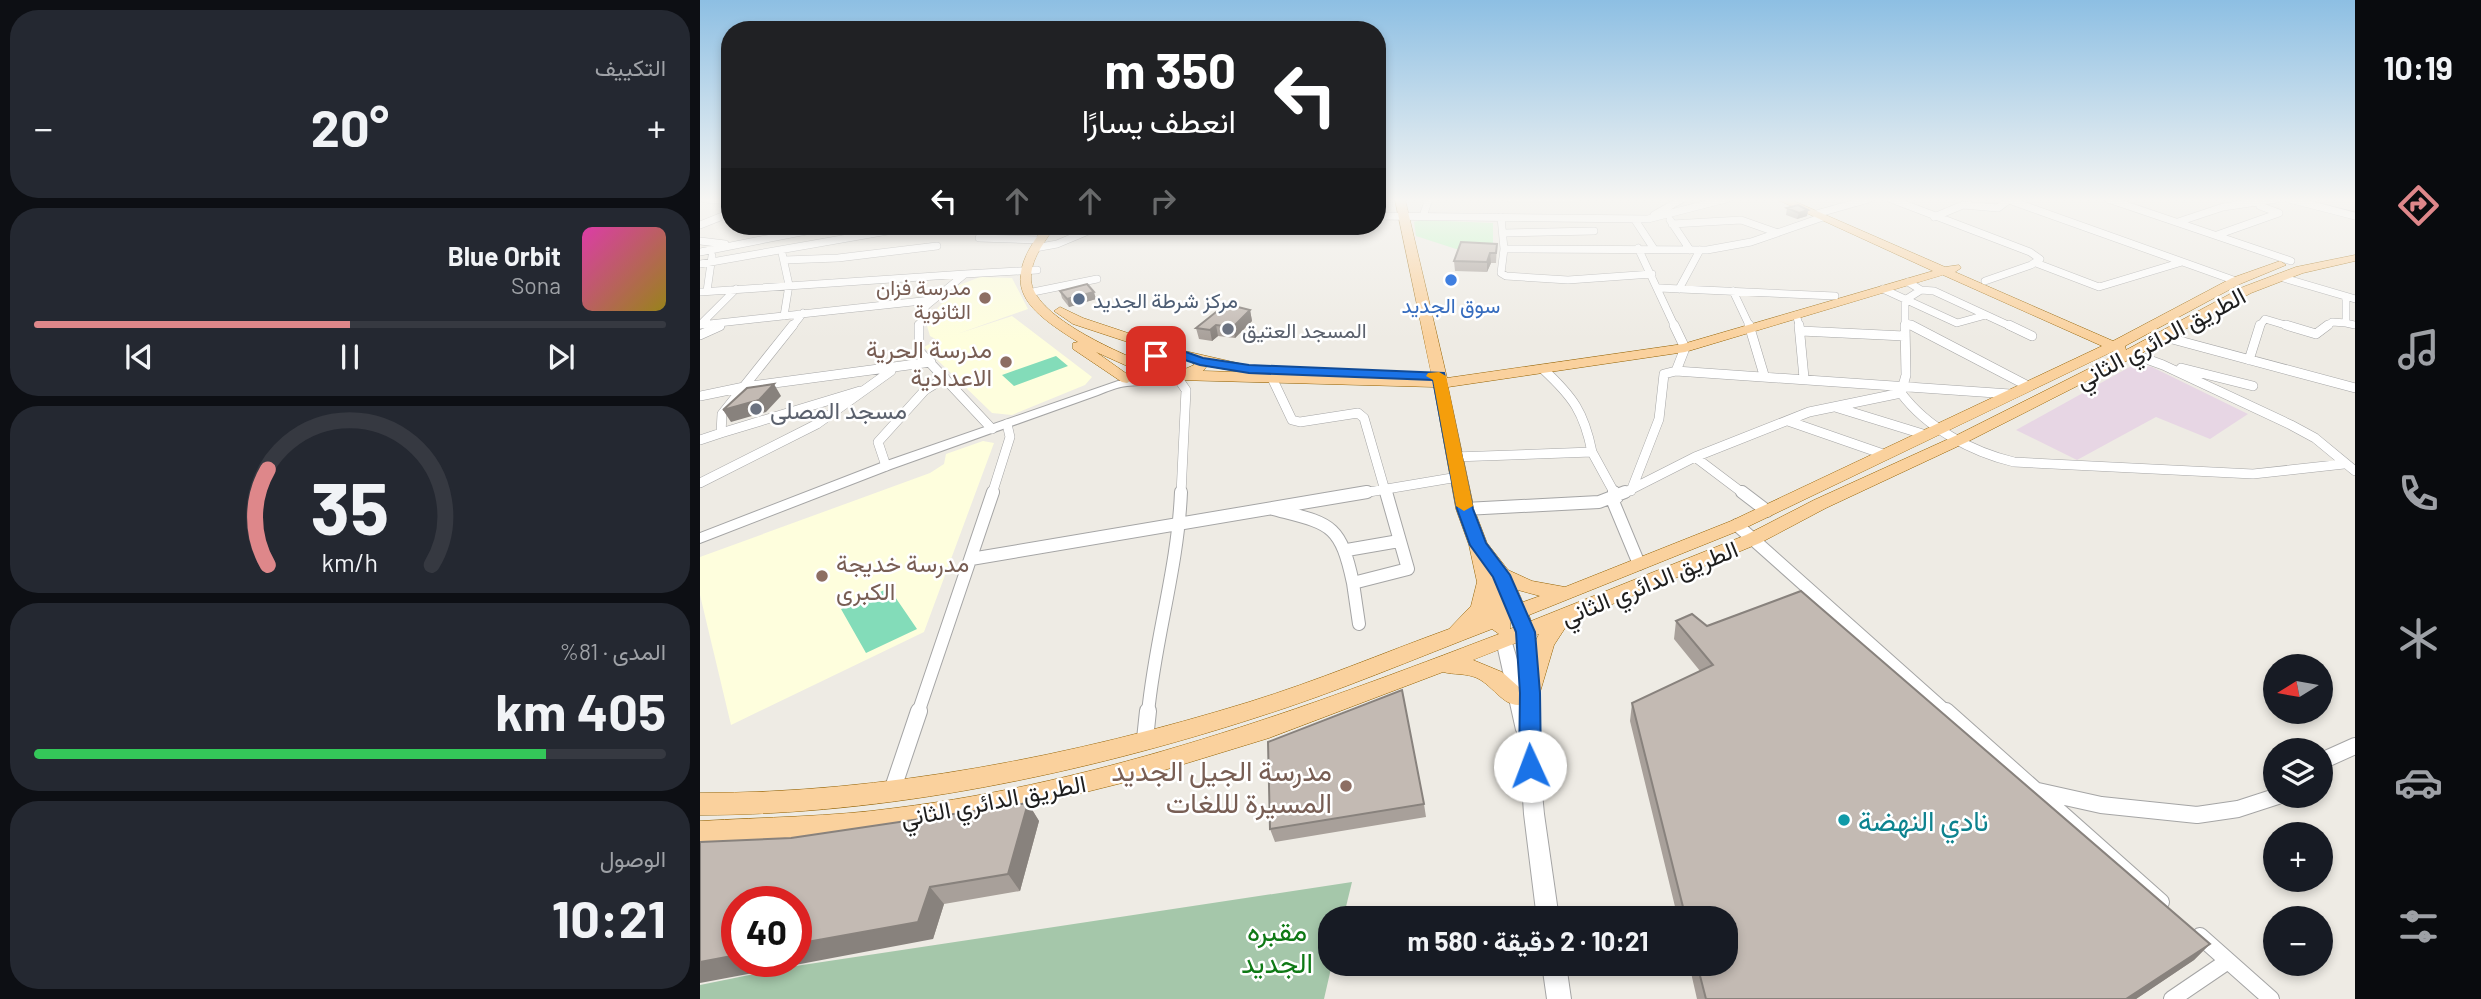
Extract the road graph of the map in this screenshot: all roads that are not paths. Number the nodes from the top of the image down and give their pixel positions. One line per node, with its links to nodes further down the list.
1 (1041, 245): 34 (main road)
2 (731, 246): 19 (street)
3 (778, 246): 20 (street)
4 (800, 246): 20 (street)
5 (924, 246): 27 (street)
6 (934, 246): 7 (street)
7 (937, 246)
8 (1411, 246): 85 (main road)
9 (1504, 246): 21 (street)
10 (1687, 246): 23 (street)
11 (1736, 246): 24 (street)
12 (1895, 246): 33 (main road)
13 (2010, 246): 31 (street)
14 (2137, 246): 30 (street)
15 (2247, 246): 28 (street)
16 (1605, 248): 17 (street); 21 (street)
17 (1638, 248): 18 (street); 35 (street)
18 (1654, 248): 23 (street)
19 (712, 249): 25 (street); 29 (street)
20 (780, 249): 27 (street); 29 (street)
21 (1504, 249): 35 (street)
22 (2355, 249): 28 (main road, الطريق الدائري الثاني)
23 (1690, 250): 24 (street)
24 (1700, 250): 45 (street)
25 (700, 251)
26 (2355, 258): 37 (main road, الطريق الدائري الثاني)
27 (785, 260): 42 (street)
28 (2291, 261): 40 (main road, الطريق الدائري الثاني)
29 (712, 262): 32 (street); 49 (street)
30 (2182, 262): 31 (street); 40 (street)
31 (2036, 263): 39 (street)
32 (700, 264)
33 (1945, 267): 39 (main road); 41 (main road); 51 (main road); 72 (main road)
34 (1031, 271): 36 (street); 50 (main road)
35 (1652, 274): 43 (street)
36 (965, 275): 42 (street); 53 (street)
37 (2280, 277): 52 (street); 69 (main road, الطريق الدائري الثاني)
38 (1097, 279): 50 (street)
39 (1985, 281): 72 (main road)
40 (2236, 281): 72 (main road, الطريق الدائري الثاني)
41 (1908, 282): 46 (main road); 47 (street)
42 (789, 285): 44 (street); 59 (street)
43 (1659, 288): 45 (street); 70 (street)
44 (736, 289): 49 (street); 63 (street)
45 (1679, 289): 48 (street)
46 (1883, 289): 54 (street); 57 (main road)
47 (1921, 290): 54 (street); 58 (street)
48 (1733, 291): 51 (street); 64 (street)
49 (704, 292)
50 (1034, 292): 56 (main road); 71 (main road)
51 (1835, 296): 64 (main road)
52 (2350, 298): 62 (street)
53 (931, 300): 55 (street); 75 (street)
54 (1905, 300): 58 (street); 61 (street)
55 (803, 313): 59 (street); 88 (street)
56 (1046, 314): 76 (main road); 86 (main road)
57 (1796, 315): 64 (main road); 65 (street)
58 (1986, 315): 68 (street)
59 (784, 316): 60 (street)
60 (727, 322): 63 (street); 66 (street)
61 (1907, 323): 67 (street); 91 (street)
62 (2351, 324): 73 (street)
63 (700, 325)
64 (1749, 326): 70 (main road); 81 (street)
65 (1801, 331): 67 (street); 84 (street)
66 (700, 335)
67 (1904, 336): 90 (street)
68 (2032, 336)
69 (2161, 336): 72 (main road, الطريق الدائري الثاني); 73 (street)
70 (1684, 345): 78 (main road); 79 (street); 85 (main road)
71 (1171, 352): 74 (main road); 76 (main road)
72 (2136, 353): 87 (street); 91 (main road, الطريق الدائري الثاني); 100 (main road, الطريق الدائري الثاني); 106 (street)
73 (2249, 360): 89 (street)
74 (1200, 361): 80 (main road); 85 (main road)
75 (931, 362): 77 (street); 82 (street)
76 (1147, 368): 80 (main road); 86 (street)
77 (894, 369): 88 (street); 92 (street)
78 (1544, 370): 85 (main road); 102 (street)
79 (1676, 371): 81 (street); 112 (street)
80 (1178, 376): 83 (main road); 86 (street); 117 (street)
81 (1764, 376): 84 (street)
82 (944, 378): 97 (street); 107 (street)
83 (1272, 378): 85 (main road); 111 (street)
84 (1804, 378): 90 (street)
85 (1440, 380): 104 (main road)
86 (1124, 381): 96 (street)
87 (2253, 386)
88 (744, 387): 93 (street); 99 (street)
89 (2355, 388)
90 (1903, 390): 91 (street); 94 (street); 98 (street)
91 (2019, 390): 98 (main road, الطريق الدائري الثاني)
92 (860, 391): 99 (street); 110 (street)
93 (700, 396)
94 (1832, 406): 95 (street); 98 (street)
95 (1788, 421): 103 (street); 105 (street)
96 (1007, 424): 97 (street); 122 (street)
97 (992, 429): 107 (street)
98 (1932, 431): 100 (street); 103 (main road, الطريق الدائري الثاني)
99 (721, 433): 101 (street)
100 (1961, 439): 106 (street); 118 (main road, الطريق الدائري الثاني)
101 (700, 440)
102 (1592, 452): 104 (street); 113 (street)
103 (1886, 455): 116 (main road, الطريق الدائري الثاني)
104 (1454, 457): 109 (main road)
105 (1695, 457): 112 (street); 116 (street)
106 (2344, 464): 108 (street)
107 (886, 466): 119 (street)
108 (2355, 471)
109 (1458, 477): 111 (street); 115 (main road)
110 (700, 483)
111 (1385, 488): 114 (street); 120 (street)
112 (1631, 491): 113 (street)
113 (1614, 498): 115 (street); 123 (street)
114 (1266, 508): 117 (street); 121 (street)
115 (1465, 509): 124 (main road)
116 (1768, 511): 118 (main road, الطريق الدائري الثاني)
117 (1180, 522): 122 (street); 135 (street)
118 (1745, 532): 123 (main road, الطريق الدائري الثاني); 128 (main road, الطريق الدائري الثاني); 138 (street)
119 (700, 538)
120 (1399, 541): 121 (street); 125 (street)
121 (1347, 550): 125 (street)
122 (971, 559): 139 (street)
123 (1639, 564): 126 (main road, الطريق الدائري الثاني)
124 (1494, 577): 126 (main road); 127 (main road); 131 (main road)
125 (1353, 583): 129 (street)
126 (1566, 594): 127 (main road, الطريق الدائري الثاني)
127 (1508, 615): 130 (main road); 131 (main road, الطريق الدائري الثاني); 132 (main road)
128 (1563, 617): 130 (main road, الطريق الدائري الثاني); 134 (main road)
129 (1359, 624)
130 (1525, 632): 132 (main road, الطريق الدائري الثاني); 134 (street)
131 (1454, 634): 135 (main road, الطريق الدائري الثاني)
132 (1504, 640): 133 (main road, الطريق الدائري الثاني); 134 (street)
133 (1438, 664): 134 (main road); 142 (main road, الطريق الدائري الثاني)
134 (1523, 695): 143 (street)
135 (1145, 739): 139 (main road, الطريق الدائري الثاني)
136 (2355, 746): 137 (street)
137 (2333, 756)
138 (2035, 790): 140 (street); 144 (street)
139 (891, 791): 141 (main road, الطريق الدائري الثاني)
140 (2263, 800)
141 (700, 804)
142 (700, 833)
143 (1546, 906)
144 (2228, 961): 147 (street); 148 (street)
145 (1556, 976): 146 (street)
146 (1559, 999)
147 (2172, 999)
148 (2271, 999)

